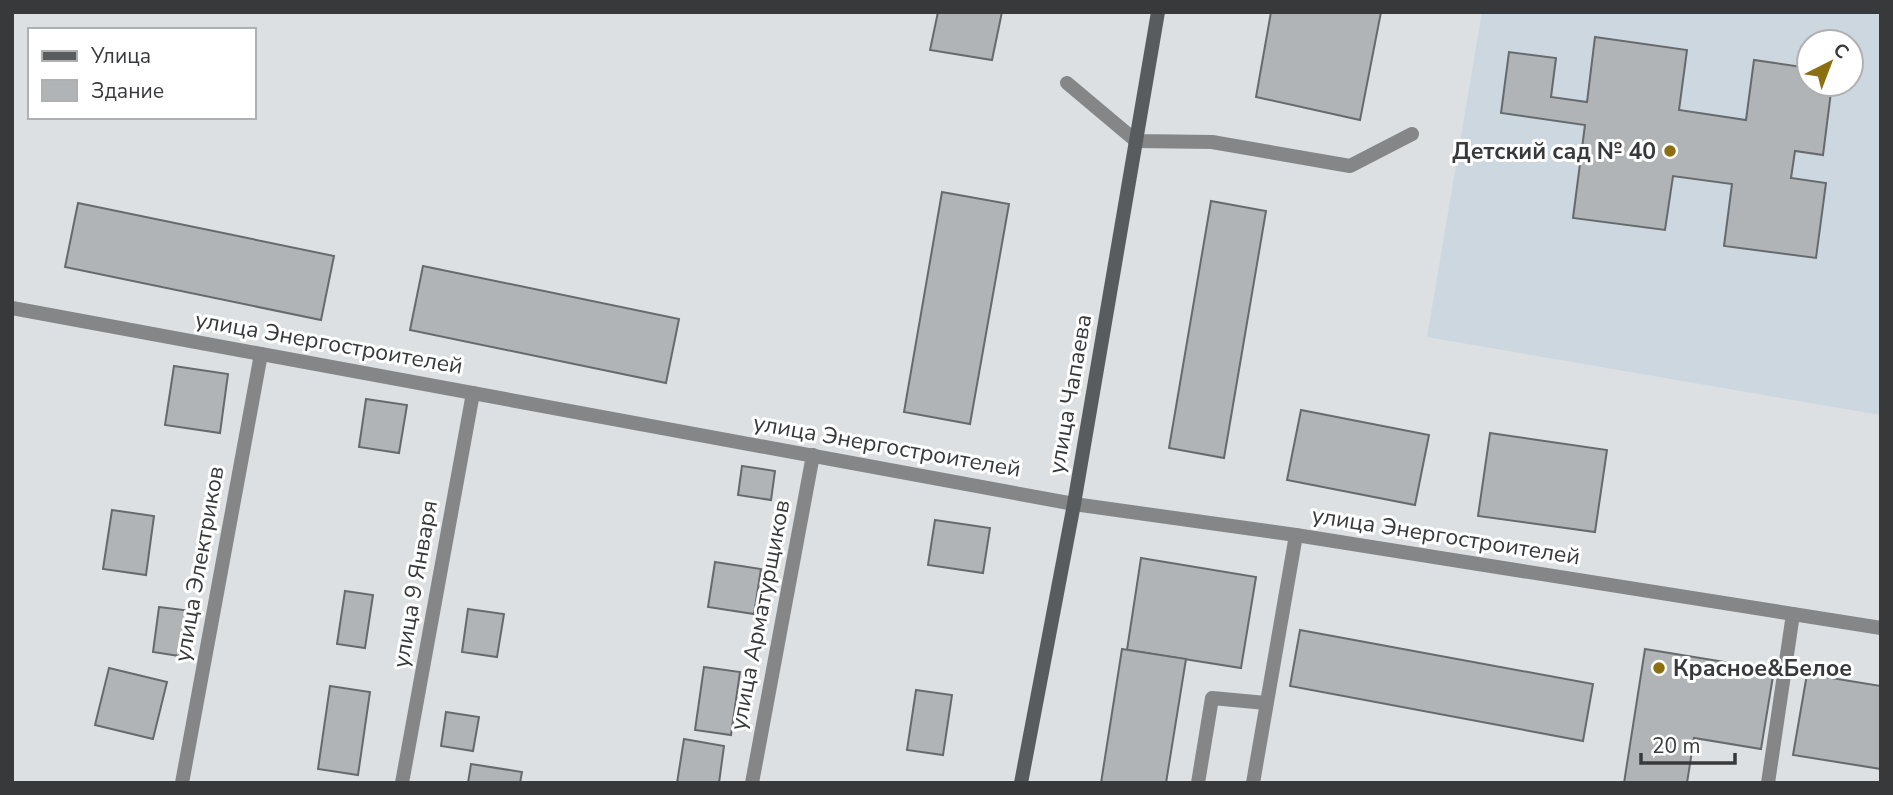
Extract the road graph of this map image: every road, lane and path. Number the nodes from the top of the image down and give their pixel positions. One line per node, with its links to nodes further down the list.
1 (1158, 12): 4 (street, улица Чапаева)
2 (1067, 83): 4 (street)
3 (1412, 134): 4 (street)
4 (1136, 141): 9 (street, улица Чапаева)
5 (12, 308): 6 (street, улица Энергостроителей)
6 (261, 354): 7 (street, улица Энергостроителей); 14 (street, улица Электриков)
7 (473, 393): 8 (street, улица Энергостроителей); 15 (street, улица 9 Января)
8 (813, 456): 9 (street, улица Энергостроителей); 16 (street, улица Арматурщиков)
9 (1074, 504): 10 (street, улица Энергостроителей); 17 (street, улица Чапаева)
10 (1296, 535): 11 (street, улица Энергостроителей); 13 (street)
11 (1793, 614): 12 (street, улица Энергостроителей); 20 (street)
12 (1881, 628)
13 (1265, 703): 18 (street); 19 (street)
14 (182, 783)
15 (402, 783)
16 (752, 783)
17 (1021, 783)
18 (1198, 783)
19 (1253, 783)
20 (1768, 783)

